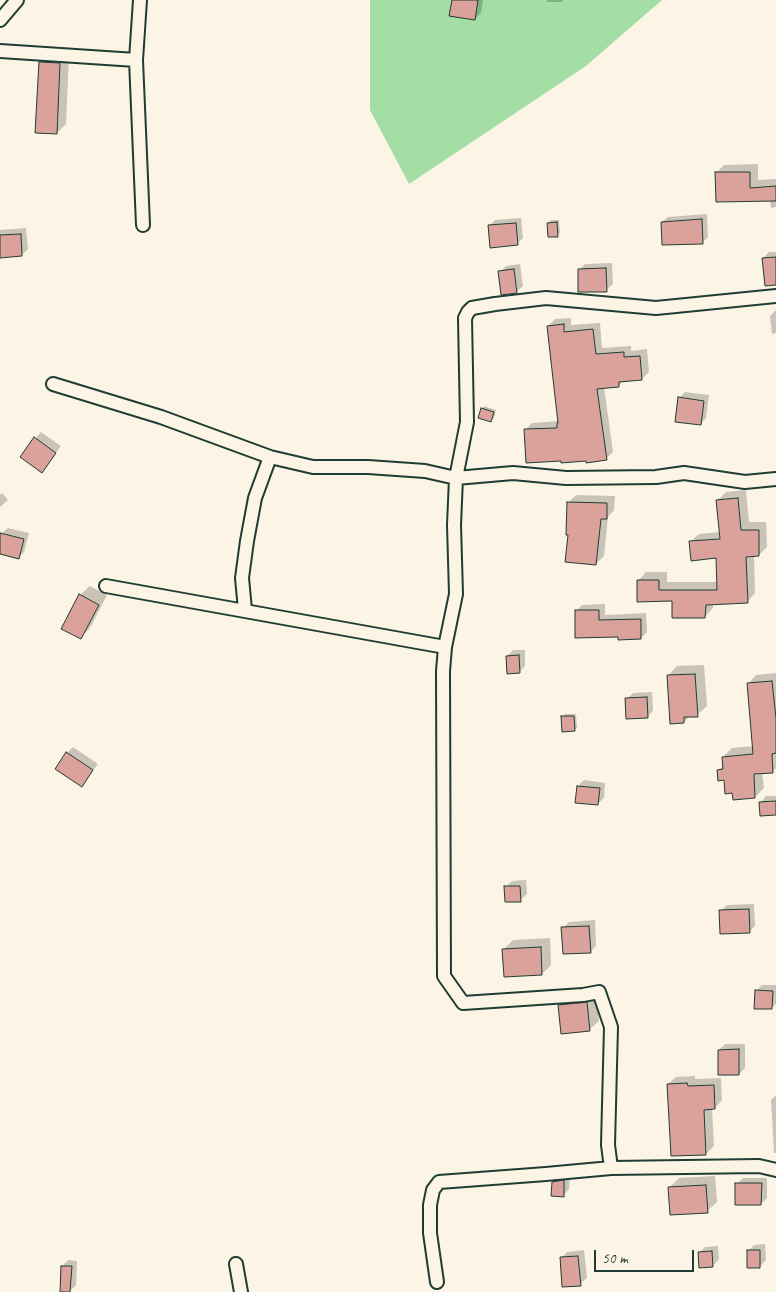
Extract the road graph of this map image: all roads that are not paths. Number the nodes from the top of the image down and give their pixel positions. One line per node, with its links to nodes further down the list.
1 (17, 0): 3 (street)
2 (140, 0): 5 (street)
3 (0, 20)
4 (0, 51): 5 (street)
5 (136, 60): 6 (street)
6 (143, 225)
7 (776, 296): 10 (street)
8 (53, 384): 9 (street)
9 (270, 457): 10 (street); 13 (street)
10 (456, 478): 11 (street); 14 (street)
11 (776, 479)
12 (106, 586): 13 (street)
13 (245, 610): 14 (street)
14 (445, 647): 15 (street)
15 (611, 1168): 16 (street); 18 (street)
16 (776, 1170)
17 (236, 1264): 19 (street)
18 (437, 1282)
19 (241, 1292)

